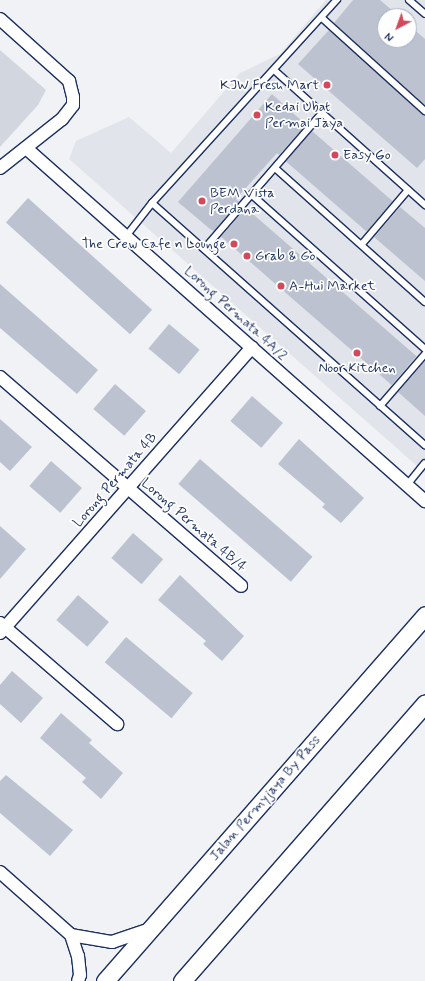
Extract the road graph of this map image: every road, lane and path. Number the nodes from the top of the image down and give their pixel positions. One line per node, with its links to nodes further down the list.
1 (337, 0): 4 (lane)
2 (409, 0): 3 (lane)
3 (425, 14)
4 (322, 18): 6 (lane); 7 (lane)
5 (0, 19): 9 (street)
6 (274, 70): 8 (lane); 14 (lane)
7 (425, 110)
8 (322, 113): 11 (lane); 12 (lane)
9 (26, 148): 10 (street); 16 (street, Lorong Permata 4A/2)
10 (0, 168)
11 (275, 168): 13 (lane); 17 (lane)
12 (408, 190): 15 (lane); 17 (lane)
13 (252, 194): 18 (lane); 21 (lane)
14 (152, 203): 16 (lane); 18 (lane)
15 (425, 205)
16 (127, 235): 20 (street, Lorong Permata 4A/2)
17 (362, 244): 19 (lane)
18 (205, 248): 24 (lane)
19 (425, 302)
20 (252, 347): 27 (street, Lorong Permata 4A/2); 28 (street, Lorong Permata 4B)
21 (425, 349)
22 (425, 354): 24 (lane)
23 (0, 377): 28 (street, Lorong Permata 4B/4)
24 (380, 406): 25 (lane)
25 (425, 445)
26 (425, 463): 27 (lane)
27 (407, 485): 29 (street, Lorong Permata 4A/2)
28 (128, 488): 30 (street, Lorong Permata 4B/4); 32 (street, Lorong Permata 4B)
29 (425, 501)
30 (241, 586)
31 (425, 615): 36 (main road, Jalan Permyjaya By Pass)
32 (2, 628): 34 (street)
33 (425, 703): 40 (main road)
34 (117, 724)
35 (0, 872): 37 (street)
36 (150, 929): 37 (street); 39 (main road, Jalan Permyjaya By Pass)
37 (71, 935): 38 (street)
38 (78, 981)
39 (105, 981)
40 (182, 981)

